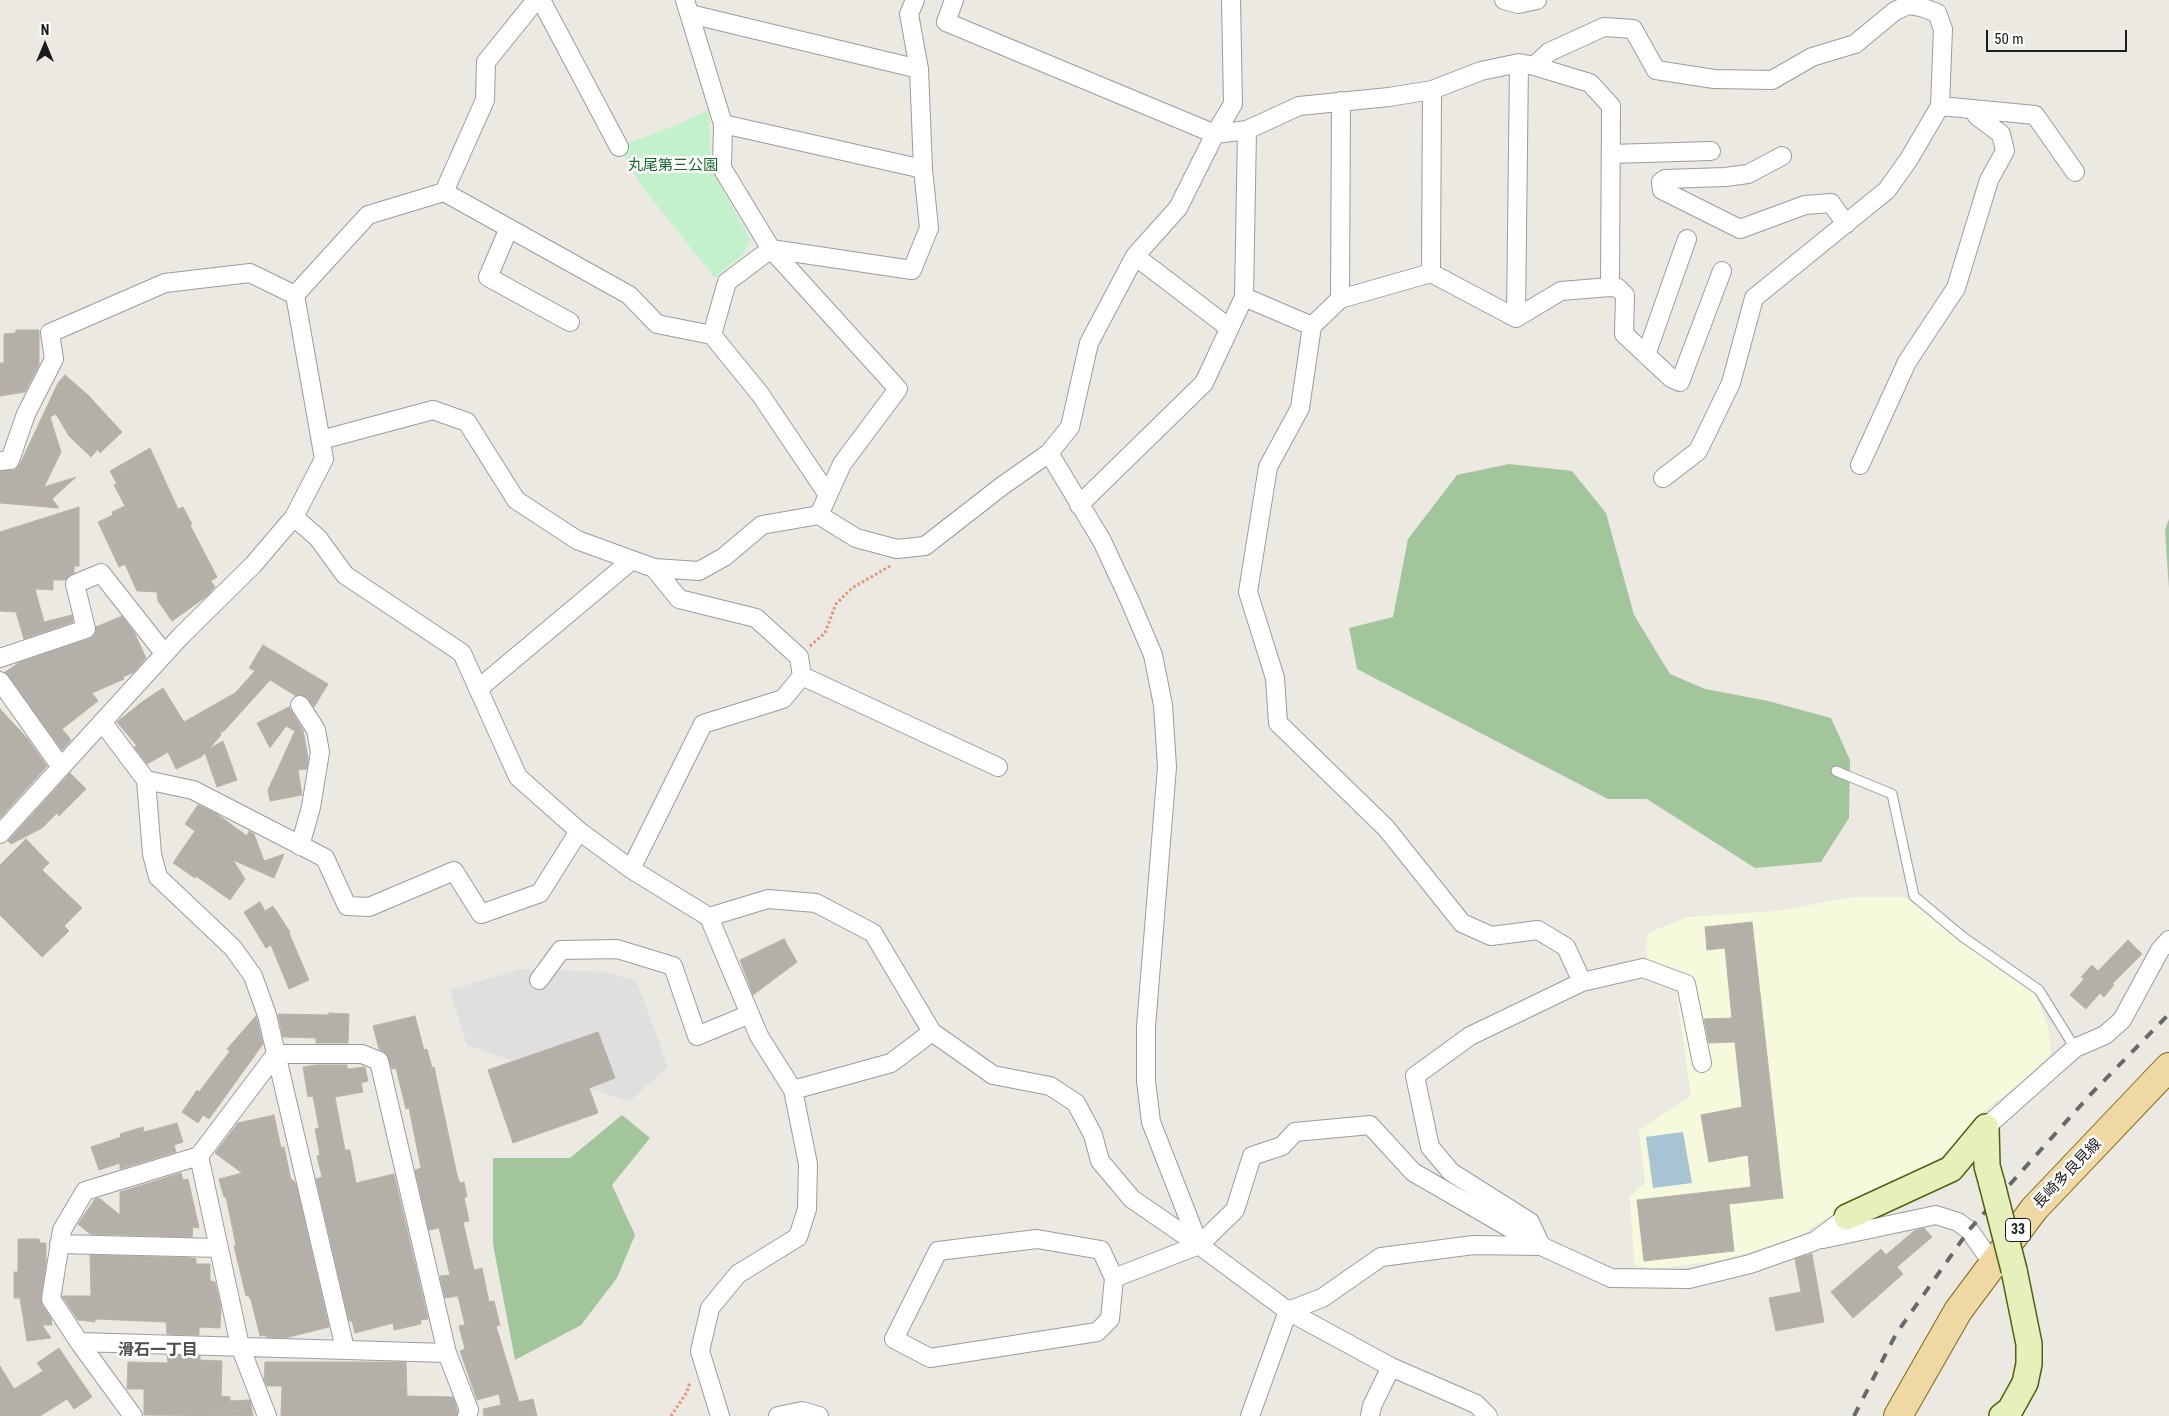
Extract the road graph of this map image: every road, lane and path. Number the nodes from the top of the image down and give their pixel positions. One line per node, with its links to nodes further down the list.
1 (536, 0): 24 (street)
2 (541, 0): 18 (street)
3 (915, 0): 10 (street)
4 (954, 0): 17 (street)
5 (1231, 0): 17 (street)
6 (1504, 0): 7 (street)
7 (1537, 0)
8 (688, 7): 10 (street); 15 (street)
9 (1526, 64): 11 (street); 13 (street); 20 (street); 36 (street)
10 (919, 69): 22 (street)
11 (1432, 90): 12 (street); 31 (street)
12 (1342, 101): 16 (street); 35 (street)
13 (1940, 106): 14 (street); 25 (street)
14 (1974, 110): 23 (street); 45 (street)
15 (724, 124): 22 (street); 28 (street)
16 (1247, 130): 17 (street); 34 (street)
17 (1215, 134): 29 (street)
18 (619, 147)
19 (1711, 152): 20 (street)
20 (1611, 154): 32 (street)
21 (1782, 156): 25 (street)
22 (923, 169): 28 (street)
23 (2075, 172)
24 (444, 192): 26 (street); 33 (street)
25 (1846, 224): 46 (street)
26 (509, 228): 37 (street); 40 (street)
27 (1687, 239): 41 (street)
28 (771, 249): 40 (street); 47 (street)
29 (1135, 256): 39 (street); 43 (street)
30 (1722, 271): 41 (street)
31 (1431, 273): 35 (street); 36 (street)
32 (1610, 287): 36 (street); 41 (street)
33 (295, 295): 42 (street); 44 (street)
34 (1244, 297): 38 (street); 39 (street)
35 (1340, 299): 38 (street)
36 (1516, 318)
37 (570, 322)
38 (1312, 326): 73 (street)
39 (1228, 327): 48 (street)
40 (712, 334): 47 (street)
41 (1646, 355)
42 (321, 440): 50 (street); 51 (street)
43 (1049, 453): 48 (street); 49 (street)
44 (0, 461)
45 (1860, 465)
46 (1663, 478)
47 (828, 495): 49 (street)
48 (1079, 505): 86 (street)
49 (819, 515): 53 (street)
50 (294, 517): 54 (street); 59 (street)
51 (632, 560): 53 (street); 59 (street)
52 (893, 565): 55 (path)
53 (654, 568): 55 (street)
54 (164, 653): 56 (street); 61 (street)
55 (799, 657): 57 (street)
56 (0, 658)
57 (802, 676): 63 (street); 69 (street)
58 (0, 681): 62 (street)
59 (478, 689): 66 (street)
60 (300, 705): 68 (street)
61 (103, 723): 62 (street); 65 (street)
62 (61, 767): 67 (street)
63 (998, 767)
64 (1836, 771): 76 (lane)
65 (146, 780): 68 (street); 77 (street)
66 (579, 831): 68 (street); 69 (street)
67 (0, 834)
68 (300, 846)
69 (631, 868): 70 (street)
70 (710, 916): 74 (street); 75 (street)
71 (2169, 940): 76 (street)
72 (539, 980): 74 (street)
73 (1582, 982): 78 (street); 87 (street)
74 (750, 1014): 80 (street)
75 (932, 1032): 80 (street); 86 (street)
76 (2075, 1048): 81 (street)
77 (276, 1054): 82 (street); 94 (street); 96 (street)
78 (1702, 1064)
79 (2169, 1067): 89 (main road, 長崎多良見線 / 33)
80 (793, 1090): 95 (street)
81 (1986, 1127): 83 (street); 89 (street, bridge)
82 (199, 1156): 85 (street); 88 (street)
83 (1848, 1217): 84 (street)
84 (1815, 1241): 87 (street); 89 (street)
85 (60, 1244): 88 (street); 92 (street)
86 (1198, 1245): 87 (street); 90 (street); 91 (street)
87 (1541, 1246): 91 (street)
88 (219, 1248): 93 (street)
89 (2003, 1267): 108 (main road, 長崎多良見線 / 33); 109 (street)
90 (1114, 1278): 90 (street)
91 (1288, 1311): 97 (street); 105 (street)
92 (79, 1342): 93 (street); 98 (street)
93 (240, 1346): 94 (street); 99 (street)
94 (345, 1349): 96 (street)
95 (700, 1351): 101 (path); 102 (street)
96 (447, 1353): 100 (street)
97 (1392, 1367): 106 (street); 107 (street)
98 (133, 1416)
99 (267, 1416)
100 (467, 1416)
101 (671, 1416)
102 (720, 1416)
103 (778, 1416): 104 (street)
104 (819, 1416)
105 (1250, 1416)
106 (1370, 1416)
107 (1488, 1416)
108 (1898, 1416)
109 (2002, 1416)

